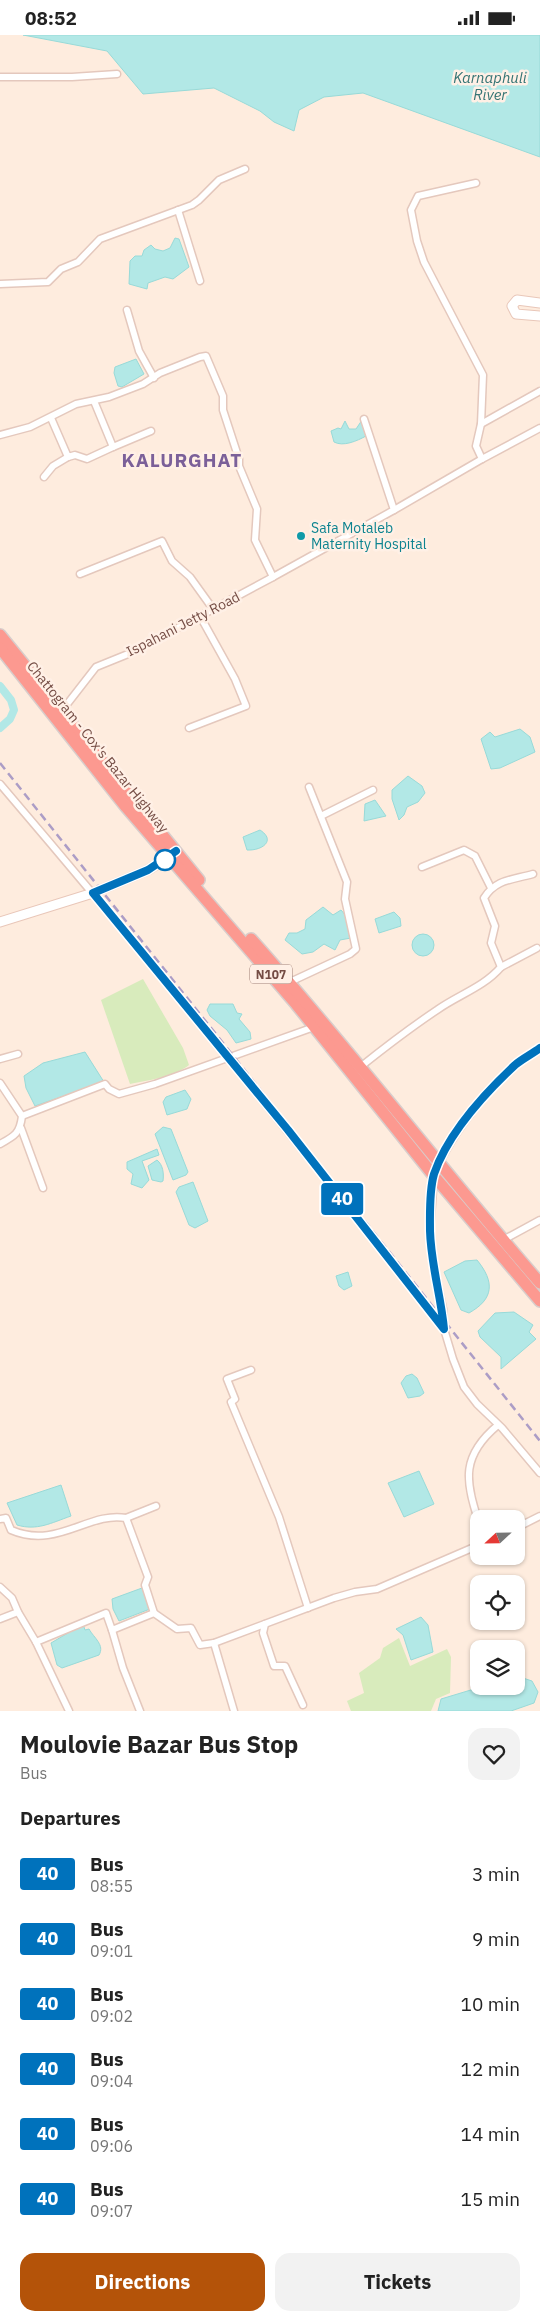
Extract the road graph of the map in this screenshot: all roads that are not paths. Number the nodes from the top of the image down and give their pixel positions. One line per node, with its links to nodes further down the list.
1 (117, 74): 2 (street)
2 (0, 77)
3 (245, 169): 5 (street)
4 (476, 183): 16 (street)
5 (178, 210): 6 (street); 7 (street)
6 (200, 281)
7 (0, 284)
8 (540, 303): 10 (street)
9 (127, 310): 11 (street)
10 (540, 316)
11 (154, 378): 13 (street); 26 (street)
12 (540, 391): 16 (street)
13 (94, 401): 14 (street); 20 (street)
14 (51, 418): 19 (street); 21 (street)
15 (364, 419): 24 (street)
16 (481, 424): 22 (street)
17 (540, 428): 22 (street, Ispahani Jetty Road)
18 (151, 431): 20 (street)
19 (0, 435)
20 (114, 447): 21 (street)
21 (68, 457): 23 (street)
22 (482, 459): 24 (street, Ispahani Jetty Road)
23 (44, 477)
24 (394, 510): 26 (street, Ispahani Jetty Road)
25 (80, 574): 27 (street)
26 (273, 577): 27 (street, Ispahani Jetty Road)
27 (213, 609): 28 (street, Ispahani Jetty Road)
28 (200, 616): 31 (street, Ispahani Jetty Road); 32 (street)
29 (0, 635): 31 (highway, Chattogram - Cox's Bazar Highway / N107)
30 (0, 648): 31 (highway, Chattogram - Cox's Bazar Highway / N107)
31 (58, 715): 37 (highway, Chattogram - Cox's Bazar Highway / N107)
32 (189, 728)
33 (0, 784): 41 (street)
34 (309, 787): 36 (street)
35 (374, 790): 36 (street)
36 (321, 817): 45 (street)
37 (173, 854): 41 (street); 45 (highway, Chattogram - Cox's Bazar Highway / N107); 46 (highway, Chattogram - Cox's Bazar Highway / N107)
38 (422, 867): 40 (street)
39 (533, 874): 40 (street)
40 (491, 888): 44 (street)
41 (93, 893): 42 (street); 49 (street)
42 (0, 922)
43 (537, 948): 44 (street)
44 (501, 967): 51 (street)
45 (290, 982): 51 (highway, Chattogram - Cox's Bazar Highway / N107)
46 (314, 1027): 49 (street); 51 (highway, Chattogram - Cox's Bazar Highway / N107)
47 (540, 1048): 56 (street)
48 (18, 1054): 50 (street)
49 (228, 1057): 53 (street); 63 (street)
50 (0, 1059)
51 (356, 1070): 56 (highway, Chattogram - Cox's Bazar Highway / N107); 57 (highway, Chattogram - Cox's Bazar Highway / N107)
52 (0, 1083): 53 (street)
53 (22, 1115): 54 (street)
54 (21, 1128): 55 (street); 58 (street)
55 (0, 1144)
56 (439, 1164): 57 (street); 60 (highway, Chattogram - Cox's Bazar Highway / N107)
57 (434, 1176): 62 (highway, Chattogram - Cox's Bazar Highway / N107); 63 (street)
58 (43, 1188)
59 (540, 1220): 60 (street)
60 (503, 1241): 61 (highway, Chattogram - Cox's Bazar Highway / N107)
61 (540, 1283)
62 (540, 1301)
63 (444, 1329): 65 (street)
64 (250, 1370): 75 (street)
65 (498, 1425): 66 (street); 68 (street)
66 (540, 1473)
67 (156, 1506): 71 (street)
68 (476, 1510)
69 (540, 1517): 72 (street)
70 (0, 1519): 71 (street)
71 (126, 1519): 77 (street)
72 (525, 1524)
73 (470, 1549): 75 (street)
74 (0, 1587): 76 (street)
75 (308, 1608): 79 (street)
76 (18, 1612): 78 (street); 81 (street)
77 (154, 1613): 80 (street); 82 (street)
78 (0, 1619)
79 (265, 1624): 82 (street); 83 (street)
80 (112, 1630): 81 (street); 85 (street)
81 (36, 1642): 84 (street)
82 (214, 1643): 86 (street)
83 (302, 1705)
84 (69, 1711)
85 (140, 1711)
86 (234, 1711)

